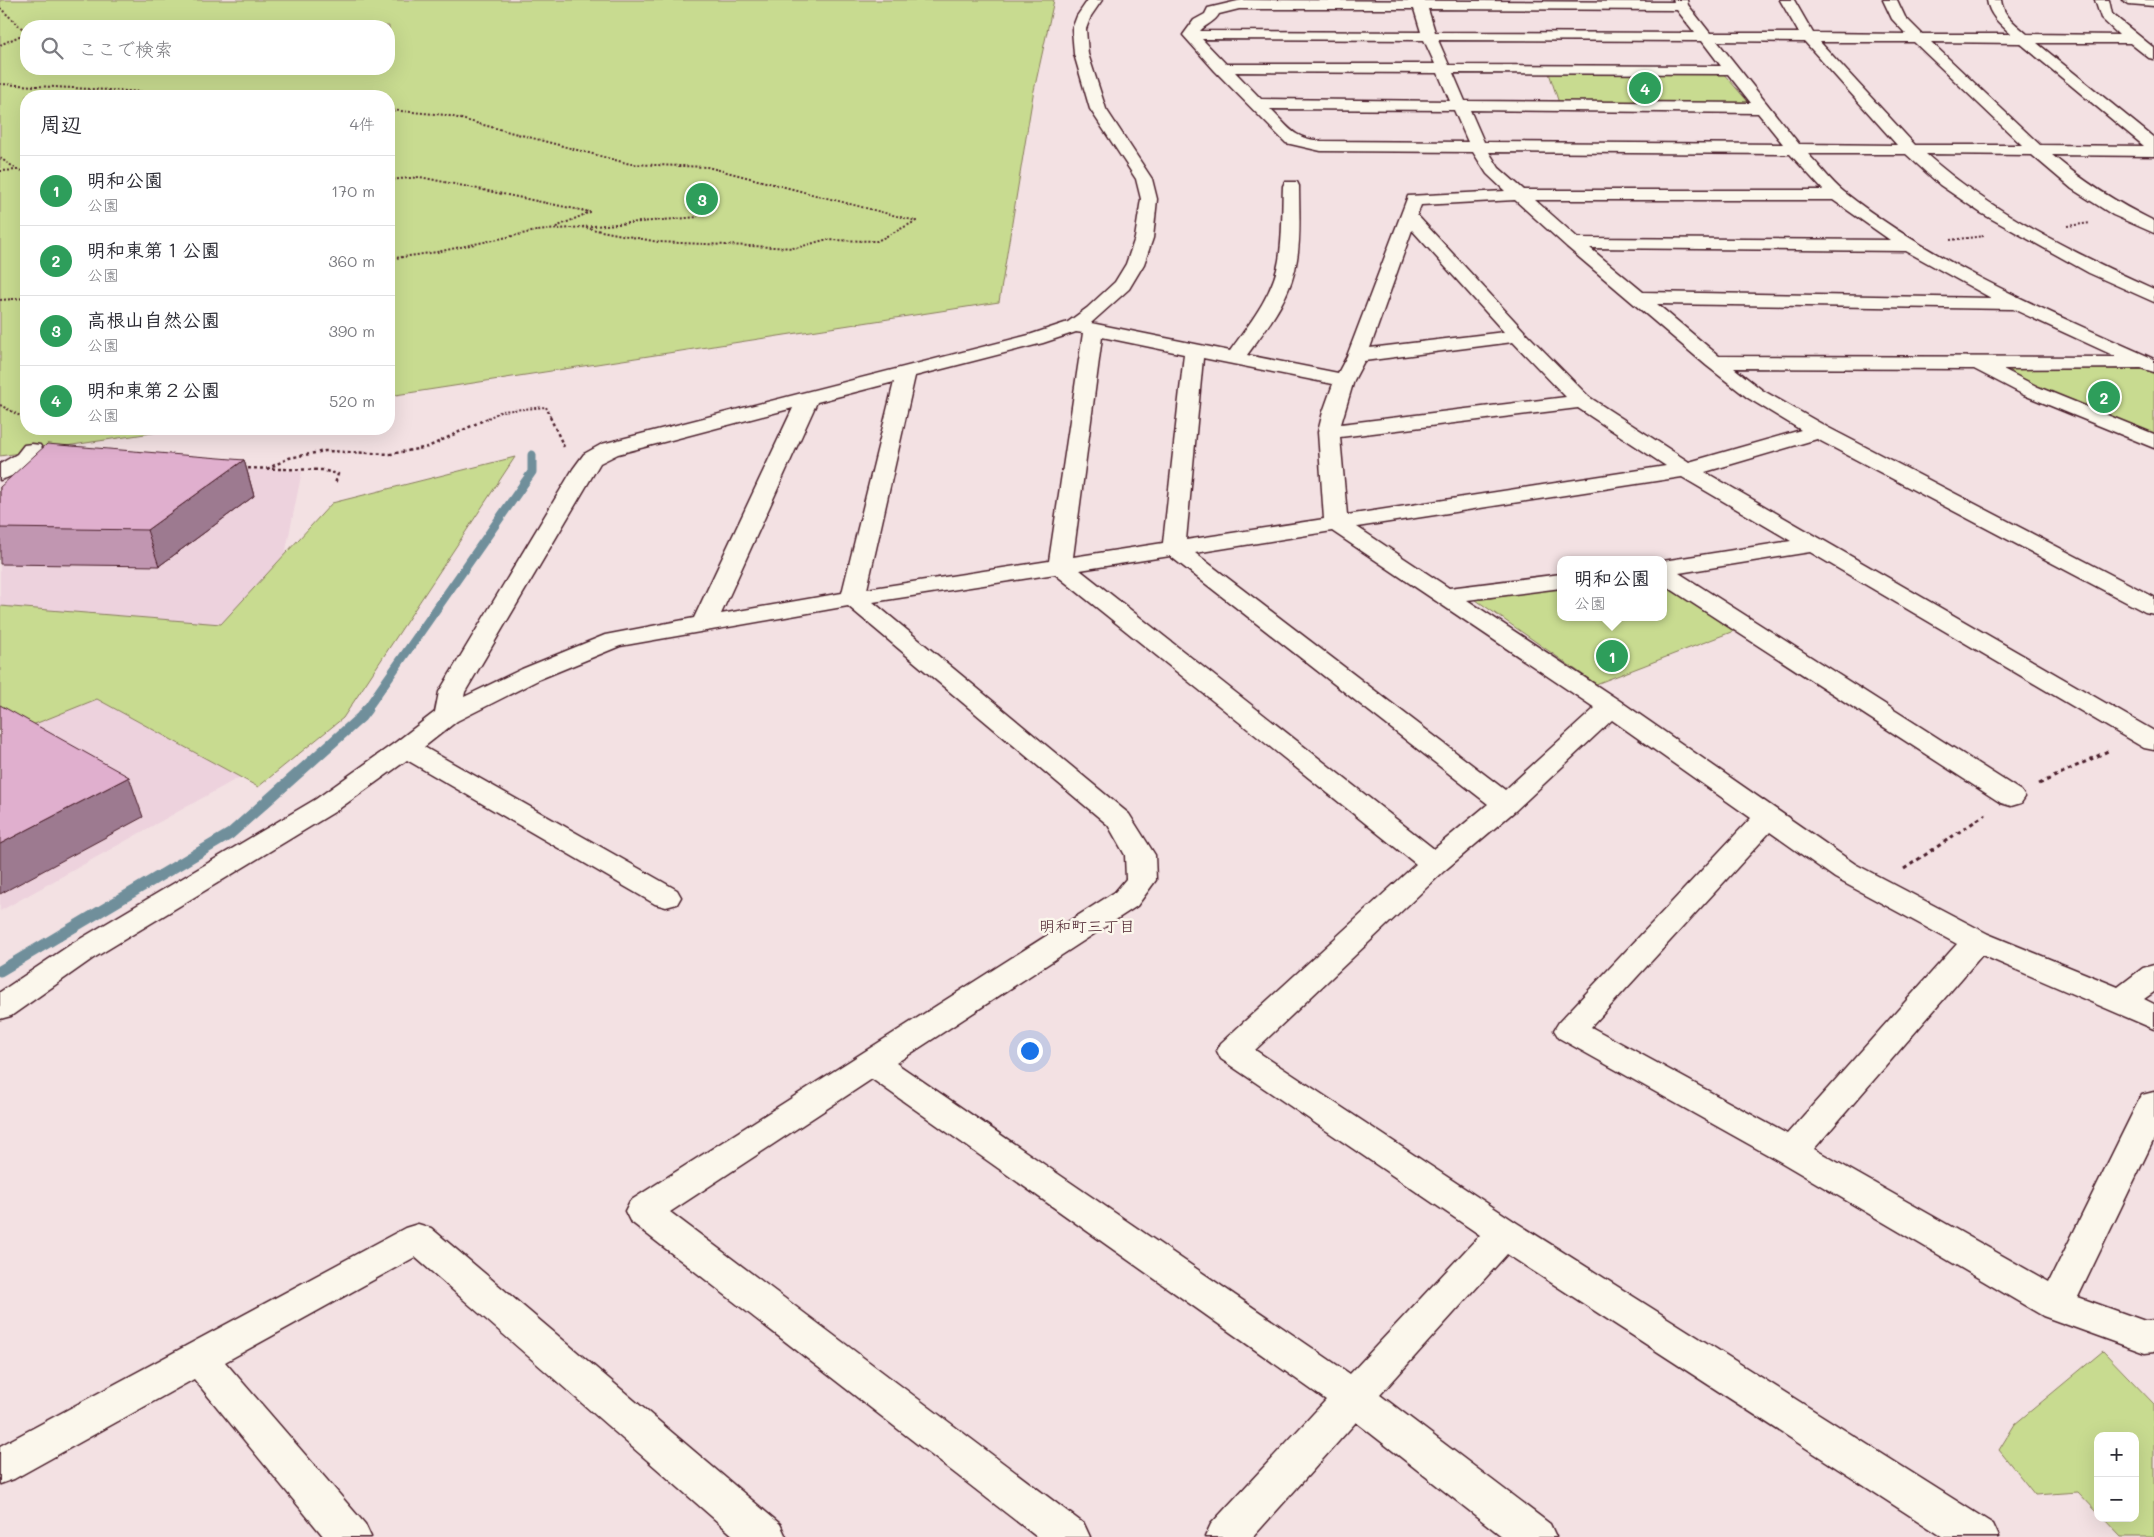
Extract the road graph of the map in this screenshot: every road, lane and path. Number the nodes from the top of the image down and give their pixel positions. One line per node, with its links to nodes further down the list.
1 (1094, 0): 59 (street)
2 (1258, 0): 11 (street)
3 (1787, 0): 18 (street)
4 (1890, 0): 19 (street)
5 (1994, 0): 20 (street)
6 (2102, 0): 21 (street)
7 (2129, 0): 8 (street)
8 (2154, 2)
9 (1420, 3): 10 (street); 11 (street); 16 (street)
10 (1680, 3): 17 (street)
11 (1234, 5): 15 (street)
12 (0, 8): 13 (path)
13 (20, 26)
14 (20, 35): 22 (path)
15 (1190, 35): 16 (street); 24 (street)
16 (1430, 35): 17 (street); 25 (street)
17 (1705, 36): 18 (street); 26 (street)
18 (1808, 37): 19 (street); 36 (street)
19 (1918, 39): 20 (street); 37 (street)
20 (2024, 39): 21 (street); 33 (street)
21 (2133, 39): 23 (street)
22 (0, 45)
23 (2154, 55)
24 (1220, 68): 25 (street); 29 (street)
25 (1445, 69): 26 (street); 30 (street)
26 (1730, 70): 31 (street)
27 (0, 84): 28 (path)
28 (129, 90)
29 (1255, 104): 30 (street); 34 (street)
30 (1460, 106): 31 (street); 34 (street)
31 (1762, 108): 35 (street)
32 (395, 111): 48 (path)
33 (2154, 146)
34 (1478, 147): 35 (street); 44 (street)
35 (1795, 149): 36 (street); 45 (street)
36 (1910, 149): 37 (street); 54 (street)
37 (2037, 151): 38 (street); 49 (street)
38 (2154, 151)
39 (0, 158): 40 (path)
40 (18, 170): 41 (path)
41 (0, 171)
42 (395, 180): 50 (path)
43 (1291, 186): 63 (street)
44 (1518, 195): 45 (street); 46 (street); 51 (street)
45 (1837, 195): 52 (street)
46 (1408, 216): 60 (street); 62 (street)
47 (698, 217): 48 (path)
48 (581, 227): 50 (path)
49 (2154, 228)
50 (551, 230): 53 (path)
51 (1573, 243): 52 (street); 56 (street)
52 (1910, 246): 58 (street)
53 (395, 259)
54 (2154, 296)
55 (20, 298): 57 (path)
56 (1638, 298): 58 (street); 64 (street)
57 (0, 300)
58 (2017, 304): 66 (street)
59 (1084, 328): 61 (street); 67 (street); 86 (street)
60 (1518, 336): 62 (street); 70 (street)
61 (1194, 350): 63 (street); 85 (street)
62 (1357, 356): 68 (street)
63 (1235, 358): 68 (street)
64 (1714, 362): 65 (street); 74 (street)
65 (1976, 363): 66 (street); 75 (street)
66 (2151, 363)
67 (906, 373): 69 (street); 91 (street)
68 (1344, 380): 73 (street)
69 (808, 399): 77 (street); 93 (street)
70 (1582, 401): 73 (street); 80 (street)
71 (0, 405): 72 (path)
72 (20, 416)
73 (1329, 432): 83 (street)
74 (1819, 432): 80 (street); 92 (street)
75 (2154, 442)
76 (32, 450): 81 (street)
77 (589, 460): 79 (path); 95 (street)
78 (237, 468): 79 (path)
79 (267, 469): 82 (path)
80 (1686, 470): 83 (street); 84 (street)
81 (0, 474)
82 (335, 484)
83 (1336, 524): 85 (street); 90 (street)
84 (1815, 544): 87 (street); 96 (street)
85 (1174, 548): 86 (street); 99 (street)
86 (1060, 566): 91 (street); 101 (street)
87 (1667, 567)
88 (1667, 576): 98 (street)
89 (1557, 582): 90 (street)
90 (1444, 596): 94 (street)
91 (853, 598): 93 (street); 108 (street)
92 (2154, 608)
93 (704, 624): 95 (street)
94 (1611, 707): 99 (street); 100 (street)
95 (448, 715): 97 (street)
96 (2154, 742)
97 (406, 748): 102 (street); 106 (street)
98 (2011, 797)
99 (1506, 804): 101 (street)
100 (1769, 816): 103 (street); 110 (street)
101 (1434, 864): 111 (street)
102 (666, 897)
103 (1977, 941): 105 (street); 110 (street)
104 (2154, 976): 105 (street)
105 (2121, 1001): 107 (street)
106 (0, 1008)
107 (2154, 1018)
108 (872, 1063): 115 (street); 119 (street)
109 (2154, 1104): 112 (street)
110 (1791, 1152): 112 (street)
111 (1504, 1233): 115 (street); 122 (street)
112 (2056, 1305): 113 (street)
113 (2154, 1336)
114 (198, 1357): 116 (street); 117 (street); 118 (street)
115 (1354, 1398): 120 (street); 121 (street)
116 (0, 1466)
117 (350, 1537)
118 (765, 1537)
119 (1069, 1537)
120 (1226, 1537)
121 (1535, 1537)
122 (1978, 1537)

